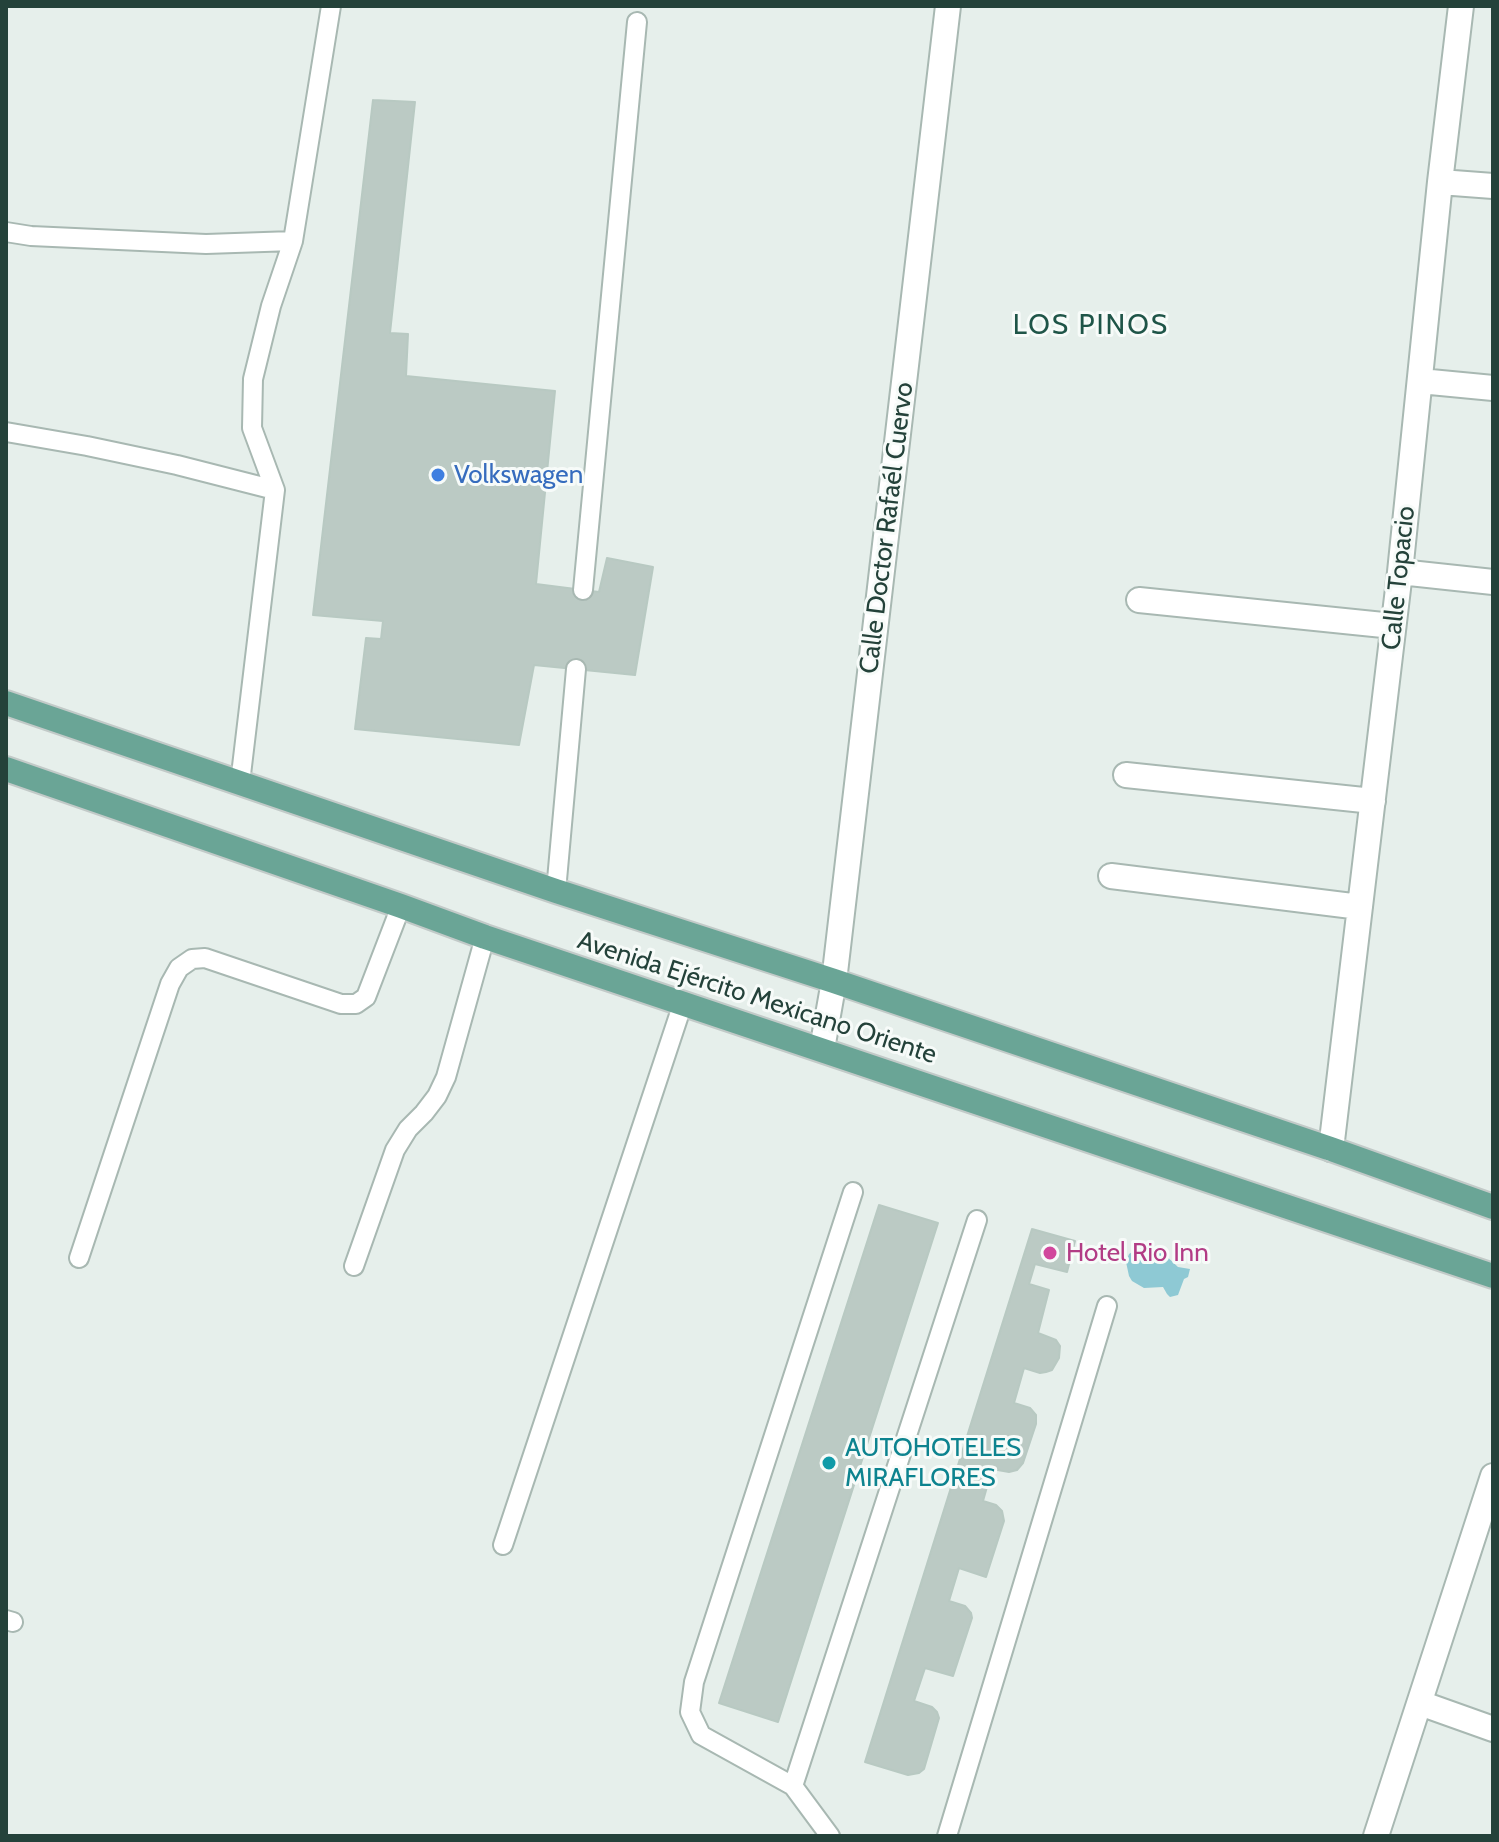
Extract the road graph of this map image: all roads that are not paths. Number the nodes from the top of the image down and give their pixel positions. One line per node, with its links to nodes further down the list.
1 (331, 6): 8 (lane)
2 (948, 6): 29 (street, Calle Doctor Rafaél Cuervo)
3 (1461, 6): 5 (street, Calle Topacio)
4 (637, 22): 15 (lane)
5 (1440, 182): 6 (street); 9 (street, Calle Topacio)
6 (1493, 186)
7 (6, 232): 8 (lane)
8 (293, 241): 12 (lane)
9 (1420, 381): 10 (street); 13 (street, Calle Topacio)
10 (1493, 388)
11 (6, 432): 12 (lane)
12 (275, 490): 22 (lane)
13 (1400, 572): 14 (street); 17 (street, Calle Topacio)
14 (1493, 582)
15 (583, 590)
16 (1139, 600): 17 (street)
17 (1393, 626): 23 (street, Calle Topacio)
18 (576, 669): 25 (lane)
19 (6, 703): 22 (main road, Avenida Ejército Mexicano Oriente)
20 (6, 769): 26 (main road, Avenida Ejército Mexicano Oriente)
21 (1126, 775): 23 (street)
22 (240, 783): 25 (main road, Avenida Ejército Mexicano Oriente)
23 (1373, 801): 27 (street, Calle Topacio)
24 (1111, 876): 27 (street)
25 (556, 891): 29 (main road, Avenida Ejército Mexicano Oriente)
26 (401, 906): 28 (main road, Avenida Ejército Mexicano Oriente); 36 (lane)
27 (1360, 907): 32 (street, Calle Topacio)
28 (485, 937): 30 (main road, Avenida Ejército Mexicano Oriente); 37 (lane)
29 (834, 981): 31 (street, Calle Doctor Rafaél Cuervo); 32 (main road, Avenida Ejército Mexicano Oriente)
30 (683, 1003): 31 (main road, Avenida Ejército Mexicano Oriente); 41 (lane)
31 (822, 1049): 38 (main road, Avenida Ejército Mexicano Oriente)
32 (1331, 1149): 34 (main road, Avenida Ejército Mexicano Oriente)
33 (853, 1192): 44 (lane)
34 (1493, 1207)
35 (977, 1220): 44 (lane)
36 (79, 1258)
37 (354, 1266)
38 (1493, 1276)
39 (1107, 1306): 46 (lane)
40 (1493, 1476): 42 (street)
41 (503, 1545)
42 (1420, 1703): 43 (street); 47 (street)
43 (1493, 1729)
44 (793, 1786): 45 (lane)
45 (830, 1836)
46 (947, 1836)
47 (1376, 1836)

